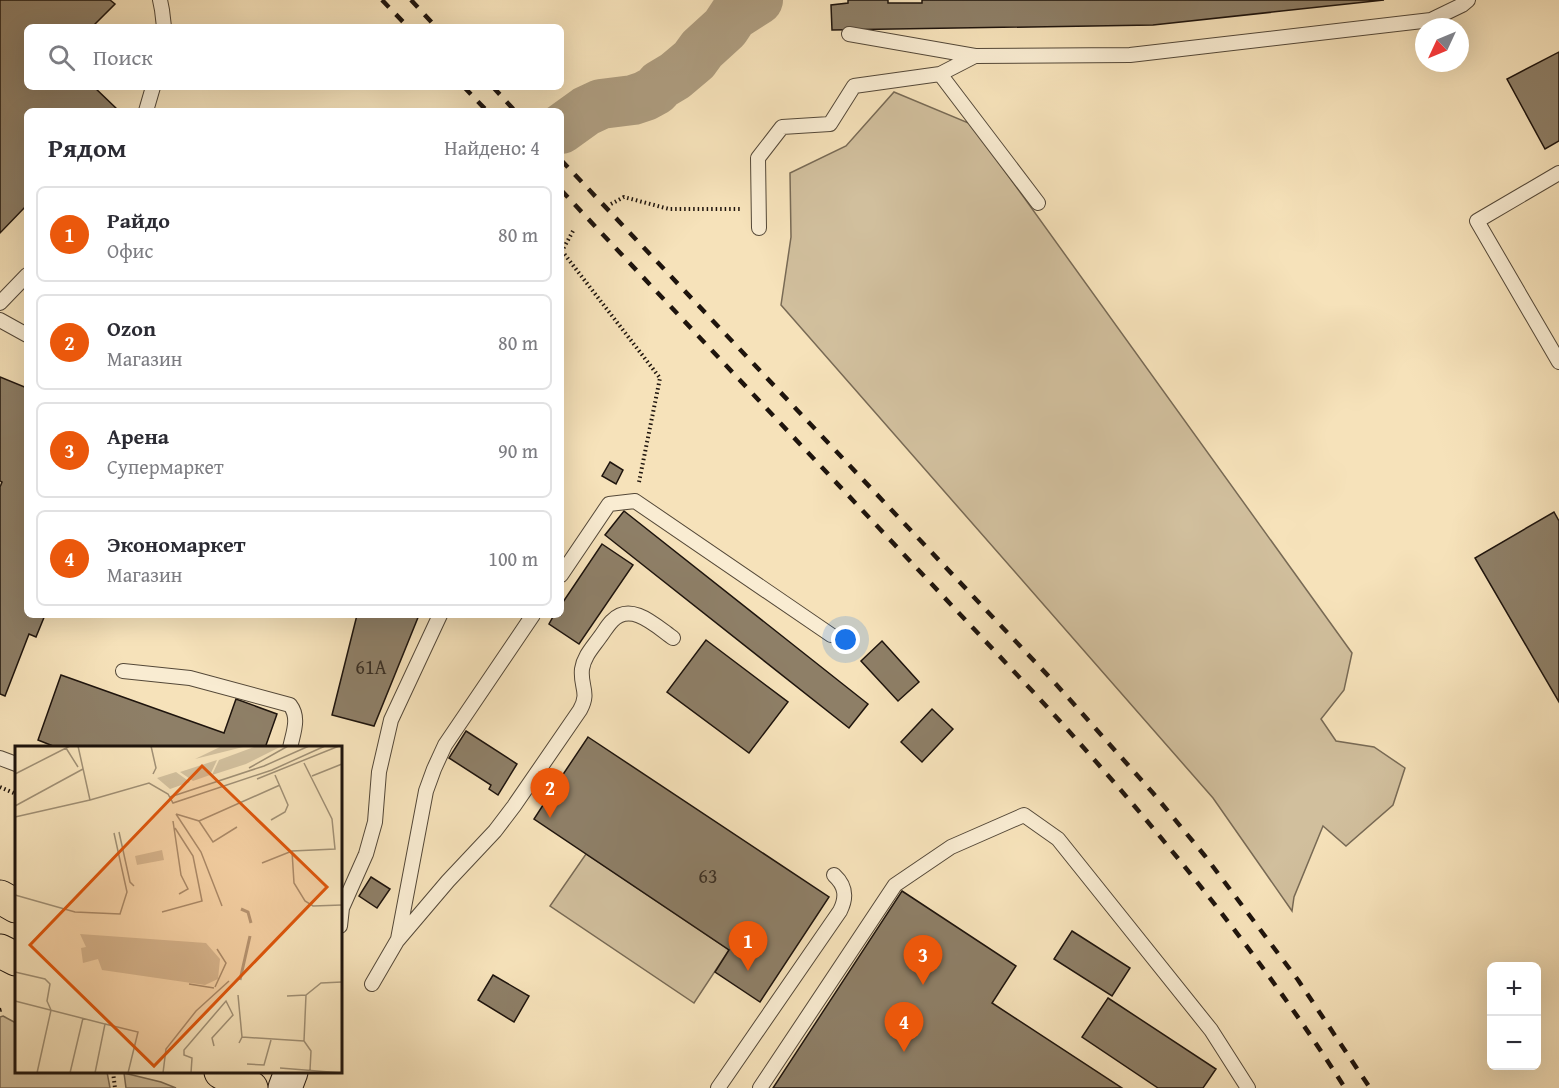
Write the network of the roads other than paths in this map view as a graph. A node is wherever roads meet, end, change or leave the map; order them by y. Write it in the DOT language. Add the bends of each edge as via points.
graph roads {
  1 [pos="160,0"];
  2 [pos="1468,0"];
  3 [pos="164,24"];
  4 [pos="849,34"];
  5 [pos="975,56"];
  6 [pos="940,74"];
  7 [pos="152,90"];
  8 [pos="148,108"];
  9 [pos="1559,173"];
  10 [pos="1038,203"];
  11 [pos="759,228"];
  12 [pos="24,277"];
  13 [pos="0,303"];
  14 [pos="0,320"];
  15 [pos="24,333"];
  16 [pos="1559,362"];
  17 [pos="564,571"];
  18 [pos="439,618"];
  19 [pos="532,618"];
  20 [pos="831,635"];
  21 [pos="673,638"];
  22 [pos="123,670"];
  23 [pos="290,746"];
  24 [pos="0,758"];
  25 [pos="15,764"];
  26 [pos="834,875"];
  27 [pos="0,897"];
  28 [pos="15,905"];
  29 [pos="342,908"];
  30 [pos="397,941"];
  31 [pos="0,951"];
  32 [pos="15,958"];
  33 [pos="372,984"];
  34 [pos="225,1073"];
  35 [pos="290,1073"];
  36 [pos="251,1088"];
  37 [pos="285,1088"];
  38 [pos="718,1088"];
  39 [pos="760,1088"];
  40 [pos="1248,1088"];
  1 -- 3 [label="lane"];
  2 -- 5 [label="lane" via="1431,20 1130,56"];
  4 -- 5 [label="lane"];
  5 -- 6 [label="lane"];
  6 -- 10 [label="lane"];
  6 -- 11 [label="lane" via="854,86 830,124 782,127 758,158"];
  7 -- 8 [label="lane"];
  9 -- 16 [label="lane" via="1477,221"];
  12 -- 13 [label="lane"];
  14 -- 15 [label="lane"];
  17 -- 20 [label="lane" via="609,504 635,501"];
  18 -- 29 [label="lane" via="391,720 379,772 373,830"];
  19 -- 30 [label="lane" via="445,745 434,769 426,791"];
  21 -- 30 [label="lane" via="636,614 612,620 584,659 585,696 580,710 495,831"];
  22 -- 23 [label="lane" via="190,678 290,705 295,717"];
  24 -- 25 [label="lane"];
  26 -- 38 [label="lane" via="845,896 840,911"];
  27 -- 28 [label="main road"];
  30 -- 33 [label="lane"];
  31 -- 32 [label="main road"];
  34 -- 36 [label="main road"];
  35 -- 37 [label="main road"];
  39 -- 40 [label="lane" via="895,885 951,847 1024,815 1058,839 1211,1030"];
}
